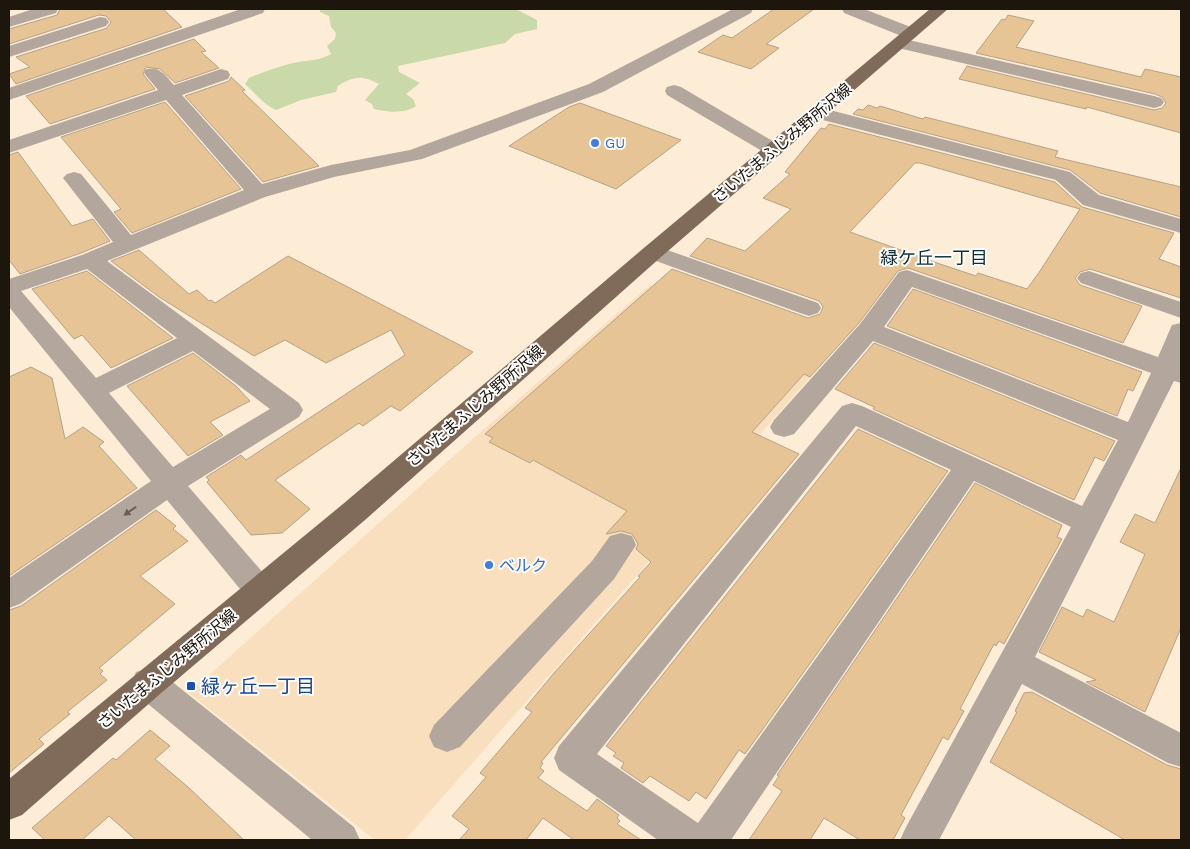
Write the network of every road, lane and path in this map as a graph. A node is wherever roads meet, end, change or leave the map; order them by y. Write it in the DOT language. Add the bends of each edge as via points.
graph roads {
  1 [pos="50,9"];
  2 [pos="257,9"];
  3 [pos="745,9"];
  4 [pos="850,9"];
  5 [pos="940,9"];
  6 [pos="9,22"];
  7 [pos="100,22"];
  8 [pos="905,38"];
  9 [pos="9,52"];
  10 [pos="153,73"];
  11 [pos="221,75"];
  12 [pos="674,91"];
  13 [pos="170,92"];
  14 [pos="9,94"];
  15 [pos="1154,102"];
  16 [pos="818,113"];
  17 [pos="9,147"];
  18 [pos="774,150"];
  19 [pos="74,178"];
  20 [pos="257,192"];
  21 [pos="1181,226"];
  22 [pos="127,245"];
  23 [pos="653,252"];
  24 [pos="90,260"];
  25 [pos="1089,278"];
  26 [pos="9,287"];
  27 [pos="9,292"];
  28 [pos="809,308"];
  29 [pos="1181,310"];
  30 [pos="869,330"];
  31 [pos="1181,331"];
  32 [pos="196,339"];
  33 [pos="1174,372"];
  34 [pos="91,391"];
  35 [pos="813,394"];
  36 [pos="852,413"];
  37 [pos="784,427"];
  38 [pos="1134,435"];
  39 [pos="968,468"];
  40 [pos="170,483"];
  41 [pos="1089,522"];
  42 [pos="621,545"];
  43 [pos="260,592"];
  44 [pos="9,595"];
  45 [pos="1016,664"];
  46 [pos="148,683"];
  47 [pos="447,736"];
  48 [pos="1181,751"];
  49 [pos="9,802"];
  50 [pos="341,840"];
  51 [pos="690,840"];
  52 [pos="709,840"];
  53 [pos="919,840"];
  1 -- 6 [label="street"];
  2 -- 14 [label="street"];
  3 -- 20 [label="street" via="596,88 415,155 331,170"];
  4 -- 8 [label="street"];
  5 -- 8 [label="main road, さいたまふじみ野所沢線"];
  7 -- 9 [label="street"];
  8 -- 15 [label="street"];
  8 -- 16 [label="main road, さいたまふじみ野所沢線"];
  10 -- 13 [label="street"];
  11 -- 13 [label="street"];
  12 -- 18 [label="street"];
  13 -- 17 [label="street"];
  13 -- 20 [label="street"];
  16 -- 18 [label="main road, さいたまふじみ野所沢線"];
  16 -- 21 [label="street" via="1063,176 1091,200"];
  18 -- 23 [label="main road, さいたまふじみ野所沢線"];
  19 -- 22 [label="street"];
  20 -- 22 [label="street"];
  22 -- 24 [label="street"];
  23 -- 28 [label="street"];
  23 -- 43 [label="main road, さいたまふじみ野所沢線"];
  24 -- 26 [label="street"];
  24 -- 32 [label="street"];
  25 -- 29 [label="street"];
  27 -- 34 [label="street"];
  30 -- 33 [label="street" via="906,277"];
  30 -- 35 [label="street"];
  30 -- 38 [label="street"];
  31 -- 33 [label="street"];
  32 -- 34 [label="street"];
  32 -- 40 [label="street" via="289,410"];
  33 -- 38 [label="street"];
  34 -- 40 [label="street"];
  35 -- 36 [label="street"];
  35 -- 37 [label="street"];
  36 -- 39 [label="street"];
  36 -- 51 [label="street" via="572,758"];
  38 -- 41 [label="street"];
  39 -- 41 [label="street"];
  39 -- 52 [label="street"];
  40 -- 43 [label="street"];
  40 -- 44 [label="street, one-way"];
  41 -- 45 [label="street"];
  42 -- 47 [label="street" via="603,570"];
  43 -- 46 [label="main road, さいたまふじみ野所沢線"];
  45 -- 48 [label="street"];
  45 -- 53 [label="street"];
  46 -- 49 [label="main road, さいたまふじみ野所沢線"];
  46 -- 50 [label="street"];
}
